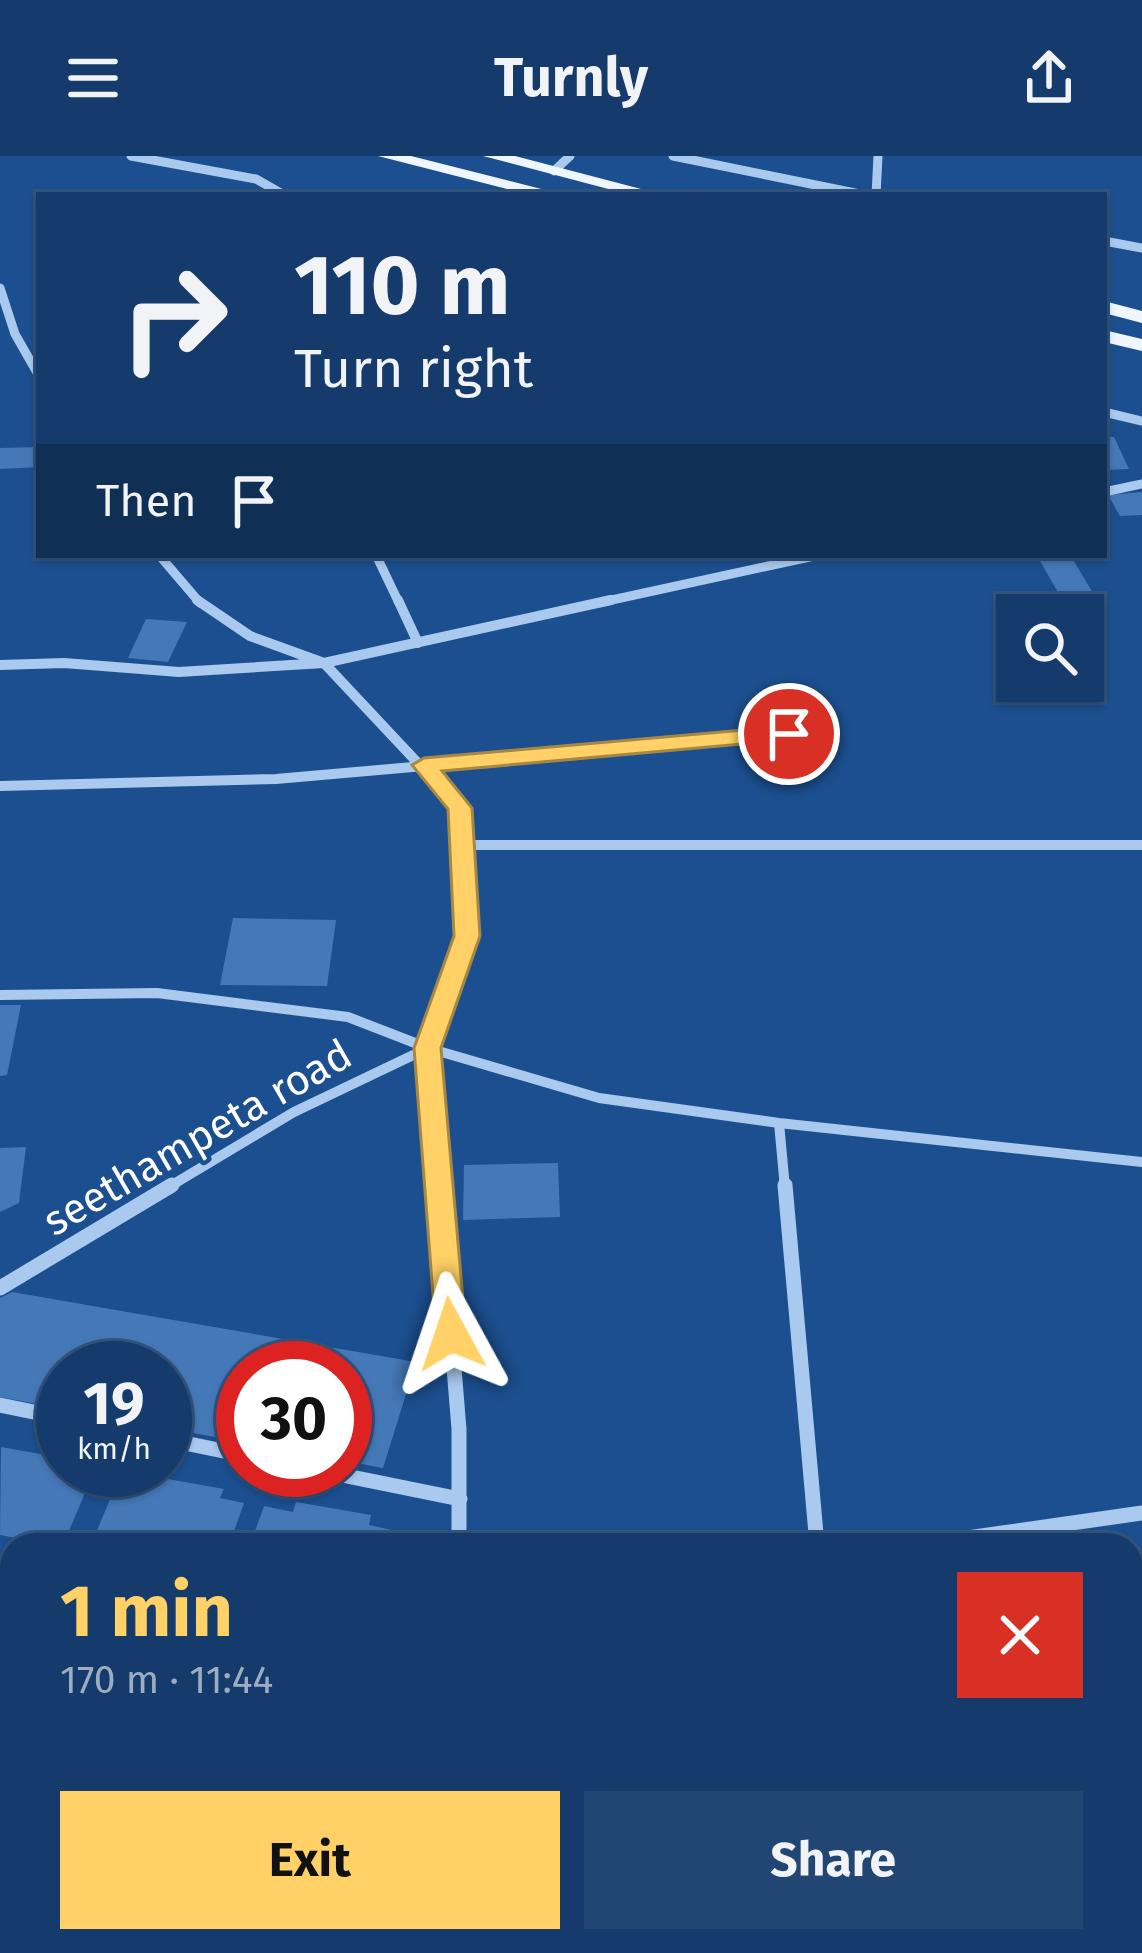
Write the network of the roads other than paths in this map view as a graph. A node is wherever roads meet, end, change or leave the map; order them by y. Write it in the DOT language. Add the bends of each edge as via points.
graph roads {
  1 [pos="131,156"];
  2 [pos="387,156"];
  3 [pos="492,156"];
  4 [pos="570,156"];
  5 [pos="673,156"];
  6 [pos="878,156"];
  7 [pos="554,171"];
  8 [pos="256,179"];
  9 [pos="257,192"];
  10 [pos="279,192"];
  11 [pos="543,192"];
  12 [pos="642,192"];
  13 [pos="850,192"];
  14 [pos="876,192"];
  15 [pos="1107,242"];
  16 [pos="1142,248"];
  17 [pos="0,288"];
  18 [pos="1107,308"];
  19 [pos="1142,317"];
  20 [pos="15,334"];
  21 [pos="0,335"];
  22 [pos="1107,336"];
  23 [pos="1142,346"];
  24 [pos="36,371"];
  25 [pos="1107,413"];
  26 [pos="1142,422"];
  27 [pos="1142,484"];
  28 [pos="1107,491"];
  29 [pos="161,558"];
  30 [pos="377,558"];
  31 [pos="805,558"];
  32 [pos="418,643"];
  33 [pos="324,663"];
  34 [pos="0,665"];
  35 [pos="789,734"];
  36 [pos="424,765"];
  37 [pos="0,786"];
  38 [pos="1142,844"];
  39 [pos="462,845"];
  40 [pos="0,995"];
  41 [pos="428,1048"];
  42 [pos="779,1123"];
  43 [pos="1142,1162"];
  44 [pos="0,1288"];
  45 [pos="0,1405"];
  46 [pos="36,1412"];
  47 [pos="372,1481"];
  48 [pos="460,1499"];
  49 [pos="1142,1513"];
  50 [pos="459,1533"];
  51 [pos="816,1533"];
  52 [pos="1002,1533"];
  1 -- 8 [label="street"];
  2 -- 11 [label="main road"];
  3 -- 7 [label="main road"];
  4 -- 7 [label="street"];
  5 -- 13 [label="street"];
  6 -- 14 [label="street"];
  7 -- 12 [label="main road"];
  8 -- 9 [label="street"];
  8 -- 10 [label="street"];
  15 -- 16 [label="street"];
  17 -- 20 [label="street"];
  18 -- 19 [label="main road"];
  20 -- 21 [label="street"];
  20 -- 24 [label="street"];
  22 -- 23 [label="main road"];
  25 -- 26 [label="street"];
  27 -- 28 [label="street"];
  29 -- 33 [label="street" via="200,608 245,635"];
  30 -- 32 [label="street"];
  31 -- 32 [label="street"];
  32 -- 33 [label="street"];
  33 -- 34 [label="street" via="178,672"];
  33 -- 36 [label="street"];
  35 -- 36 [label="street"];
  36 -- 37 [label="street" via="276,779"];
  36 -- 39 [label="street" via="460,808"];
  38 -- 39 [label="street"];
  39 -- 41 [label="street" via="467,936"];
  40 -- 41 [label="street" via="158,993 349,1017"];
  41 -- 42 [label="street" via="599,1098"];
  41 -- 44 [label="street, seethampeta road" via="294,1112"];
  41 -- 48 [label="street"];
  42 -- 43 [label="street"];
  42 -- 51 [label="street"];
  45 -- 46 [label="street"];
  47 -- 48 [label="street"];
  48 -- 50 [label="street"];
  49 -- 52 [label="street"];
}
